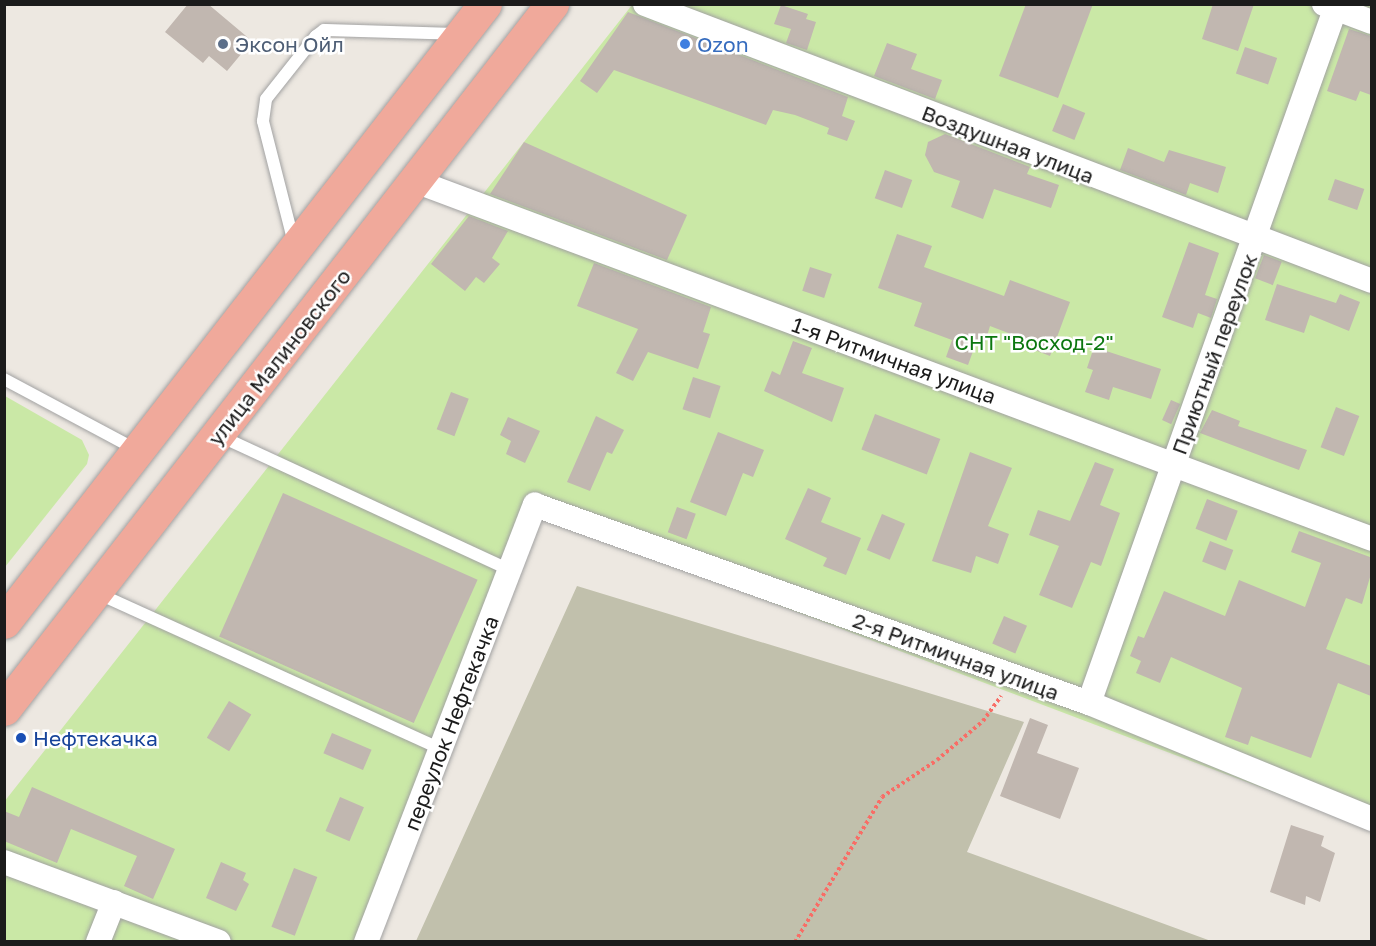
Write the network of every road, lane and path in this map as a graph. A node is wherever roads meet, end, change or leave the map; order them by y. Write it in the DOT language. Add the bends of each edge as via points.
graph roads {
  1 [pos="485,4"];
  2 [pos="552,4"];
  3 [pos="645,4"];
  4 [pos="1332,6"];
  5 [pos="1371,22"];
  6 [pos="462,34"];
  7 [pos="416,181"];
  8 [pos="1256,238"];
  9 [pos="295,248"];
  10 [pos="1371,281"];
  11 [pos="4,379"];
  12 [pos="219,435"];
  13 [pos="138,451"];
  14 [pos="1174,464"];
  15 [pos="535,505"];
  16 [pos="1371,539"];
  17 [pos="510,570"];
  18 [pos="95,593"];
  19 [pos="4,622"];
  20 [pos="1016,678"];
  21 [pos="1089,704"];
  22 [pos="4,709"];
  23 [pos="441,749"];
  24 [pos="1371,819"];
  25 [pos="4,862"];
  26 [pos="114,902"];
  27 [pos="98,942"];
  28 [pos="219,942"];
  29 [pos="366,942"];
  30 [pos="795,942"];
  1 -- 6 [label="highway"];
  2 -- 7 [label="highway, улица Малиновского"];
  3 -- 8 [label="street, Воздушная улица"];
  4 -- 5 [label="street"];
  4 -- 8 [label="street, Приютный переулок"];
  6 -- 9 [label="highway"];
  6 -- 9 [label="lane" via="324,30 266,99 263,121"];
  7 -- 12 [label="highway, улица Малиновского"];
  7 -- 14 [label="street, 1-я Ритмичная улица"];
  8 -- 10 [label="street, Воздушная улица"];
  8 -- 14 [label="street, Приютный переулок"];
  9 -- 13 [label="highway"];
  11 -- 13 [label="lane"];
  12 -- 17 [label="lane"];
  12 -- 18 [label="highway, улица Малиновского"];
  13 -- 19 [label="highway"];
  14 -- 16 [label="street, 1-я Ритмичная улица"];
  14 -- 21 [label="street, Приютный переулок"];
  15 -- 17 [label="street, переулок Нефтекачка"];
  15 -- 20 [label="street, 2-я Ритмичная улица"];
  17 -- 23 [label="street, переулок Нефтекачка"];
  18 -- 22 [label="highway, улица Малиновского"];
  18 -- 23 [label="lane"];
  20 -- 21 [label="street, 2-я Ритмичная улица"];
  20 -- 30 [label="path" via="983,721 937,760 882,797"];
  21 -- 24 [label="street, 2-я Ритмичная улица"];
  23 -- 29 [label="street, переулок Нефтекачка"];
  25 -- 26 [label="street"];
  26 -- 27 [label="street"];
  26 -- 28 [label="street"];
}
